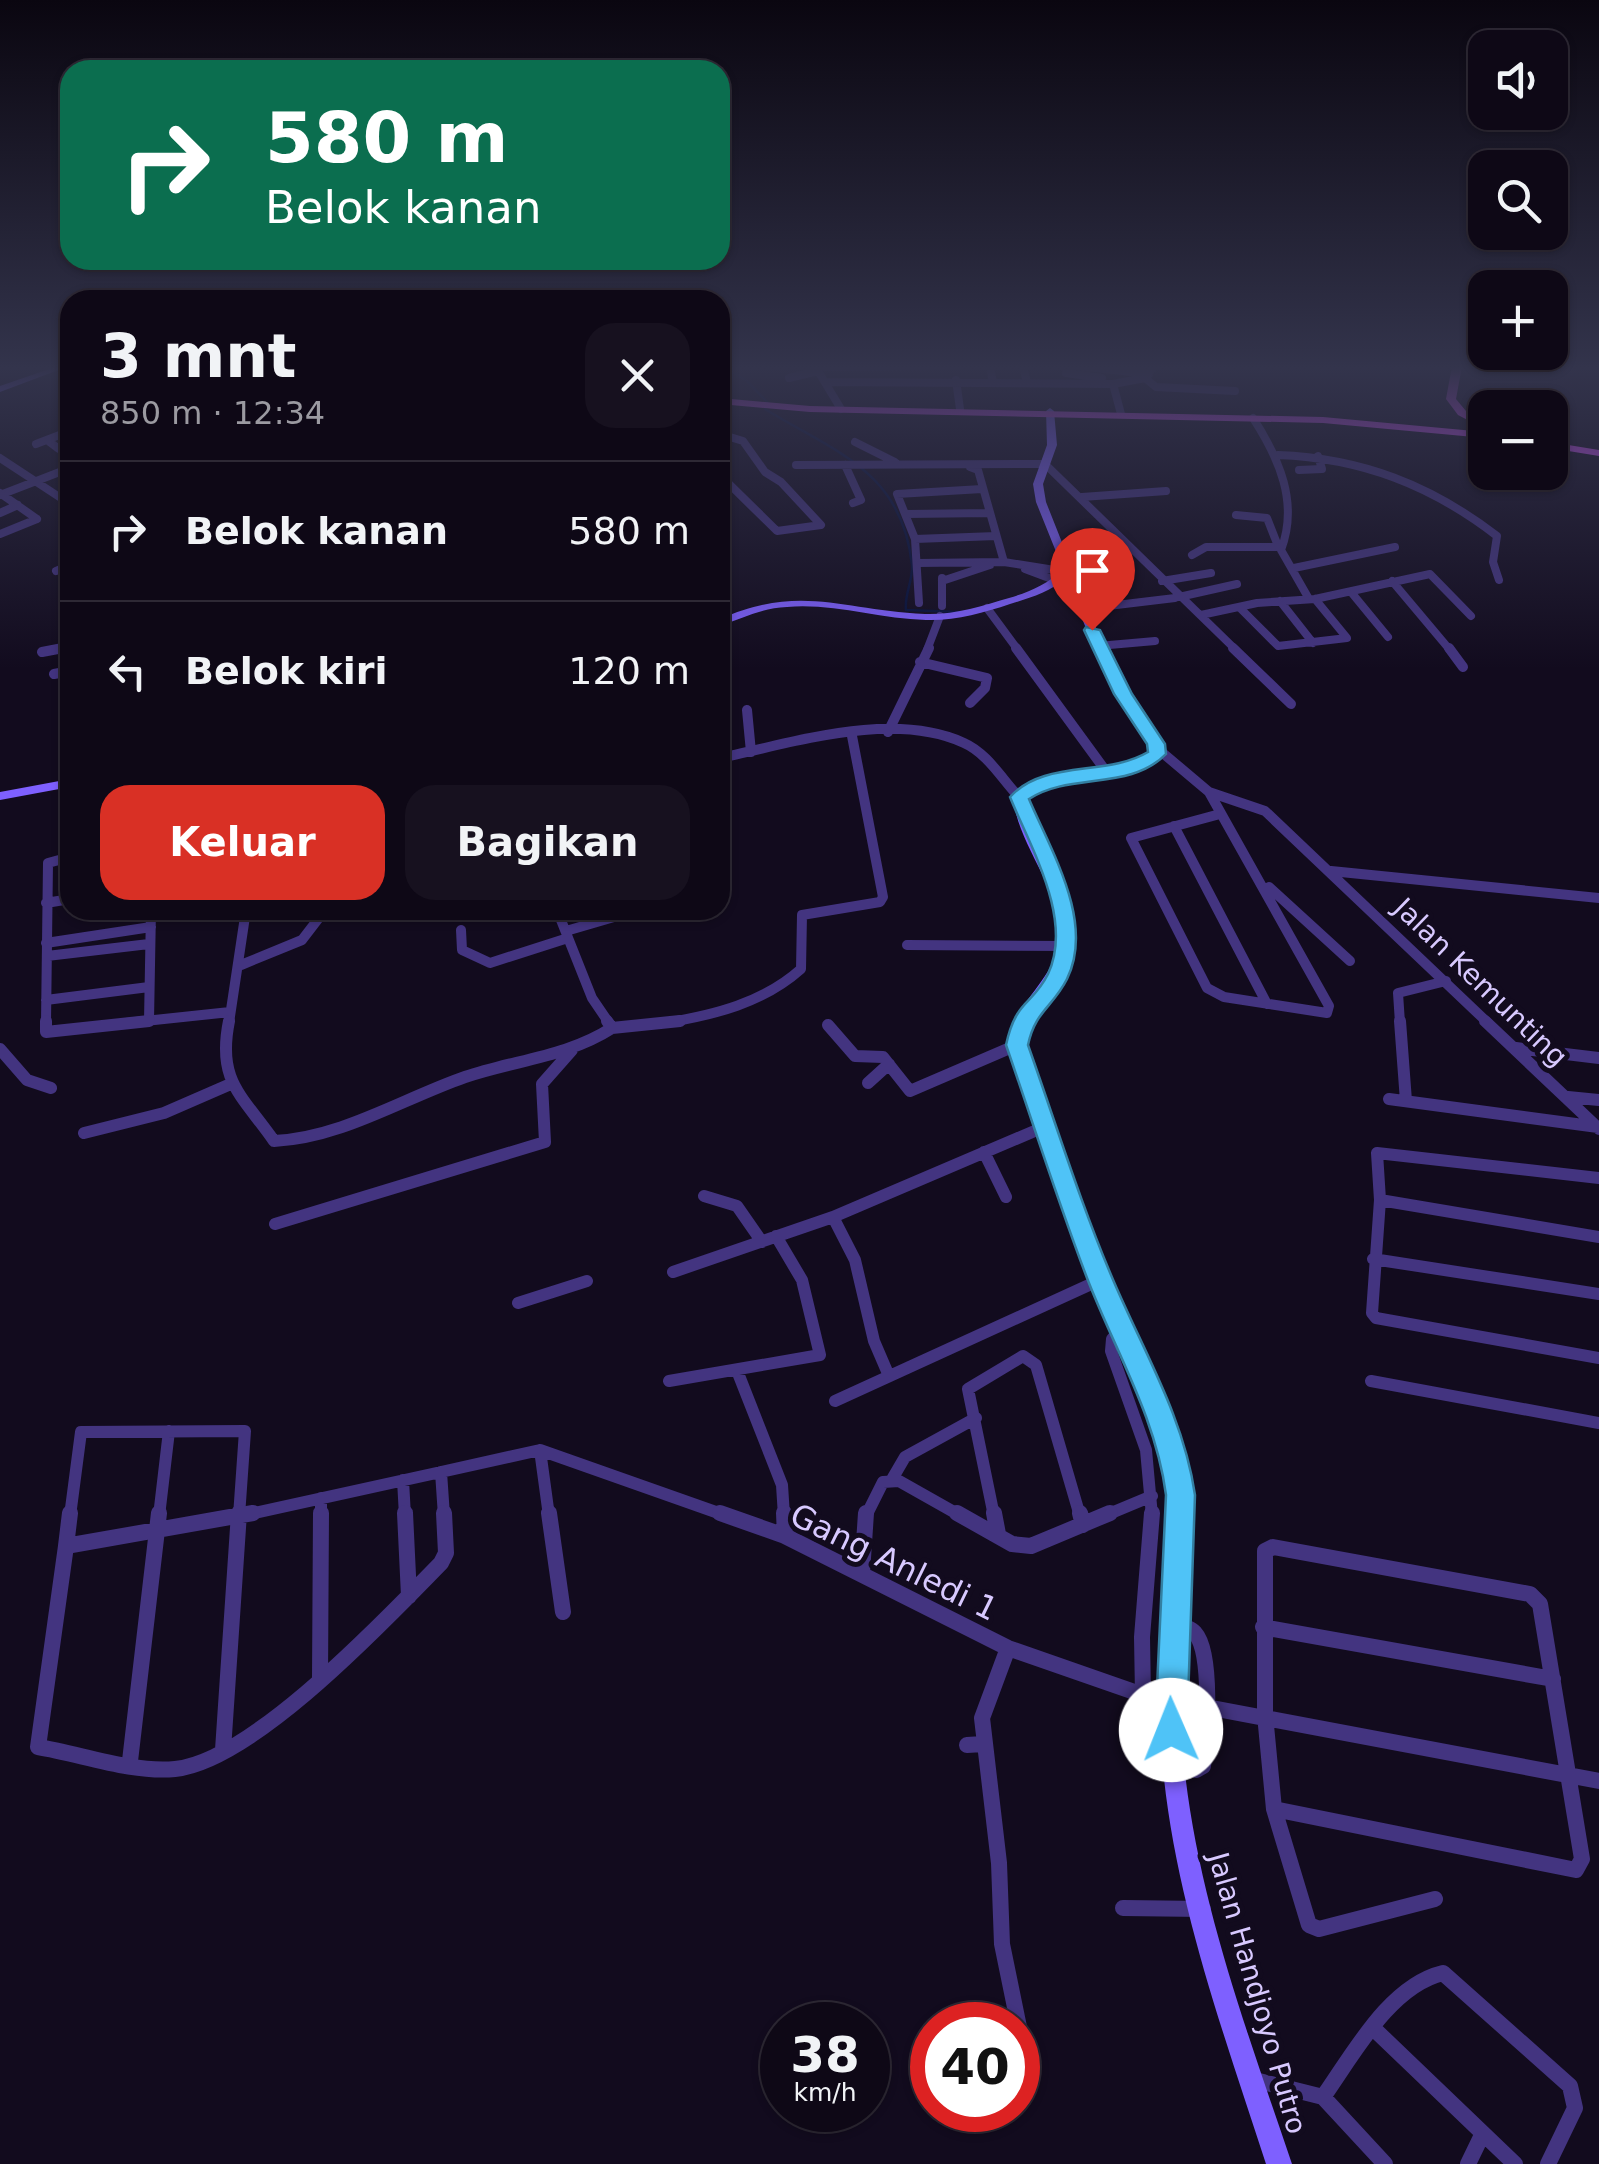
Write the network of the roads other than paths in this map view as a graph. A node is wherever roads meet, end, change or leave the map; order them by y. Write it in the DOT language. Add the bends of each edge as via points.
graph roads {
  1 [pos="13,467"];
  2 [pos="762,467"];
  3 [pos="845,467"];
  4 [pos="1044,467"];
  5 [pos="1048,467"];
  6 [pos="1280,467"];
  7 [pos="1321,467"];
  8 [pos="1360,467"];
  9 [pos="1299,470"];
  10 [pos="60,472"];
  11 [pos="910,472"];
  12 [pos="34,482"];
  13 [pos="730,485"];
  14 [pos="982,489"];
  15 [pos="1166,492"];
  16 [pos="1,494"];
  17 [pos="1082,497"];
  18 [pos="60,498"];
  19 [pos="854,503"];
  20 [pos="18,506"];
  21 [pos="0,513"];
  22 [pos="989,513"];
  23 [pos="906,514"];
  24 [pos="1236,515"];
  25 [pos="0,534"];
  26 [pos="996,536"];
  27 [pos="915,539"];
  28 [pos="1280,547"];
  29 [pos="1395,547"];
  30 [pos="1192,555"];
  31 [pos="918,563"];
  32 [pos="1004,563"];
  33 [pos="941,564"];
  34 [pos="1294,568"];
  35 [pos="60,570"];
  36 [pos="56,572"];
  37 [pos="1211,573"];
  38 [pos="1064,574"];
  39 [pos="1499,580"];
  40 [pos="942,581"];
  41 [pos="1162,581"];
  42 [pos="1392,582"];
  43 [pos="1237,584"];
  44 [pos="1351,592"];
  45 [pos="1177,598"];
  46 [pos="1312,599"];
  47 [pos="1280,601"];
  48 [pos="918,603"];
  49 [pos="1239,607"];
  50 [pos="987,608"];
  51 [pos="1083,609"];
  52 [pos="941,611"];
  53 [pos="1201,615"];
  54 [pos="1472,616"];
  55 [pos="730,619"];
  56 [pos="1388,637"];
  57 [pos="1155,641"];
  58 [pos="1314,644"];
  59 [pos="1098,646"];
  60 [pos="60,648"];
  61 [pos="42,652"];
  62 [pos="920,662"];
  63 [pos="1463,668"];
  64 [pos="60,673"];
  65 [pos="54,674"];
  66 [pos="970,704"];
  67 [pos="1291,704"];
  68 [pos="748,710"];
  69 [pos="888,732"];
  70 [pos="852,736"];
  71 [pos="1158,749"];
  72 [pos="752,752"];
  73 [pos="730,756"];
  74 [pos="1108,774"];
  75 [pos="60,785"];
  76 [pos="1209,792"];
  77 [pos="0,796"];
  78 [pos="1019,797"];
  79 [pos="1220,814"];
  80 [pos="1174,826"];
  81 [pos="60,859"];
  82 [pos="1332,871"];
  83 [pos="1262,880"];
  84 [pos="1599,898"];
  85 [pos="60,901"];
  86 [pos="46,904"];
  87 [pos="151,920"];
  88 [pos="245,920"];
  89 [pos="321,920"];
  90 [pos="561,920"];
  91 [pos="610,920"];
  92 [pos="151,927"];
  93 [pos="461,930"];
  94 [pos="567,935"];
  95 [pos="46,943"];
  96 [pos="149,944"];
  97 [pos="907,945"];
  98 [pos="1065,946"];
  99 [pos="46,956"];
  100 [pos="1350,961"];
  101 [pos="241,965"];
  102 [pos="1446,981"];
  103 [pos="149,987"];
  104 [pos="46,1000"];
  105 [pos="1267,1004"];
  106 [pos="230,1012"];
  107 [pos="150,1020"];
  108 [pos="828,1025"];
  109 [pos="612,1028"];
  110 [pos="1017,1045"];
  111 [pos="576,1047"];
  112 [pos="1516,1048"];
  113 [pos="0,1050"];
  114 [pos="1599,1058"];
  115 [pos="889,1064"];
  116 [pos="233,1083"];
  117 [pos="868,1083"];
  118 [pos="51,1088"];
  119 [pos="1568,1096"];
  120 [pos="1389,1099"];
  121 [pos="1599,1100"];
  122 [pos="1406,1101"];
  123 [pos="1044,1127"];
  124 [pos="1599,1128"];
  125 [pos="84,1133"];
  126 [pos="984,1152"];
  127 [pos="1599,1178"];
  128 [pos="704,1196"];
  129 [pos="1006,1197"];
  130 [pos="1380,1200"];
  131 [pos="833,1217"];
  132 [pos="275,1224"];
  133 [pos="1599,1237"];
  134 [pos="769,1239"];
  135 [pos="1373,1258"];
  136 [pos="672,1272"];
  137 [pos="1100,1280"];
  138 [pos="587,1281"];
  139 [pos="1599,1294"];
  140 [pos="518,1303"];
  141 [pos="1123,1327"];
  142 [pos="1599,1358"];
  143 [pos="738,1373"];
  144 [pos="889,1376"];
  145 [pos="1372,1380"];
  146 [pos="669,1381"];
  147 [pos="836,1401"];
  148 [pos="976,1418"];
  149 [pos="1599,1423"];
  150 [pos="170,1431"];
  151 [pos="540,1450"];
  152 [pos="441,1472"];
  153 [pos="404,1480"];
  154 [pos="891,1480"];
  155 [pos="1152,1496"];
  156 [pos="320,1498"];
  157 [pos="240,1515"];
  158 [pos="1083,1525"];
  159 [pos="154,1534"];
  160 [pos="998,1534"];
  161 [pos="786,1536"];
  162 [pos="66,1546"];
  163 [pos="862,1573"];
  164 [pos="409,1596"];
  165 [pos="562,1612"];
  166 [pos="1173,1624"];
  167 [pos="1264,1627"];
  168 [pos="1008,1648"];
  169 [pos="320,1678"];
  170 [pos="1553,1679"];
  171 [pos="1143,1695"];
  172 [pos="1169,1696"];
  173 [pos="1206,1704"];
  174 [pos="1265,1716"];
  175 [pos="223,1750"];
  176 [pos="130,1762"];
  177 [pos="1173,1763"];
  178 [pos="1568,1774"];
  179 [pos="1599,1780"];
  180 [pos="1274,1809"];
  181 [pos="1435,1899"];
  182 [pos="1123,1908"];
  183 [pos="1202,1909"];
  184 [pos="1014,2002"];
  185 [pos="1373,2028"];
  186 [pos="1251,2079"];
  187 [pos="1323,2097"];
  188 [pos="1482,2136"];
  189 [pos="1278,2164"];
  190 [pos="1385,2164"];
  191 [pos="1468,2164"];
  192 [pos="1515,2164"];
  193 [pos="1548,2164"];
  1 -- 12 [label="street"];
  2 -- 13 [label="street" via="822,526 777,531"];
  3 -- 19 [label="street" via="860,500"];
  4 -- 38 [label="street" via="1041,502"];
  5 -- 17 [label="street"];
  6 -- 28 [label="street" via="1288,517"];
  7 -- 9 [label="street"];
  8 -- 39 [label="street" via="1399,477 1480,523 1500,540 1493,562"];
  10 -- 12 [label="street"];
  11 -- 14 [label="street" via="976,467"];
  12 -- 16 [label="street"];
  12 -- 18 [label="street"];
  14 -- 22 [label="street"];
  14 -- 23 [label="street" via="900,491"];
  15 -- 17 [label="street"];
  16 -- 20 [label="street"];
  17 -- 41 [label="street"];
  20 -- 21 [label="street"];
  20 -- 25 [label="street" via="36,519"];
  22 -- 23 [label="street"];
  22 -- 26 [label="street"];
  23 -- 27 [label="street"];
  24 -- 28 [label="street" via="1267,518"];
  26 -- 27 [label="street"];
  26 -- 32 [label="street"];
  27 -- 31 [label="street"];
  28 -- 30 [label="street" via="1206,547"];
  28 -- 34 [label="street"];
  29 -- 34 [label="street"];
  31 -- 33 [label="street"];
  31 -- 48 [label="street"];
  32 -- 33 [label="street"];
  32 -- 38 [label="street"];
  32 -- 40 [label="street"];
  33 -- 40 [label="street"];
  34 -- 46 [label="street"];
  35 -- 36 [label="street"];
  37 -- 41 [label="street"];
  38 -- 50 [label="street"];
  38 -- 51 [label="street"];
  40 -- 52 [label="street"];
  41 -- 45 [label="street"];
  42 -- 44 [label="street"];
  42 -- 54 [label="street" via="1435,576"];
  42 -- 63 [label="street"];
  43 -- 45 [label="street"];
  44 -- 46 [label="street"];
  44 -- 56 [label="street"];
  45 -- 51 [label="street"];
  45 -- 53 [label="street"];
  46 -- 47 [label="street"];
  46 -- 58 [label="street" via="1348,637"];
  47 -- 49 [label="street"];
  47 -- 58 [label="street"];
  49 -- 53 [label="street"];
  49 -- 58 [label="street" via="1274,644"];
  50 -- 52 [label="street"];
  50 -- 74 [label="street"];
  51 -- 59 [label="street"];
  52 -- 55 [label="street" via="794,604"];
  52 -- 62 [label="street"];
  53 -- 67 [label="street"];
  57 -- 59 [label="street"];
  59 -- 71 [label="street"];
  60 -- 61 [label="street"];
  62 -- 66 [label="street" via="988,678"];
  62 -- 69 [label="street" via="904,682"];
  64 -- 65 [label="street"];
  68 -- 72 [label="street"];
  69 -- 70 [label="street"];
  69 -- 78 [label="street" via="933,734 968,745"];
  70 -- 72 [label="street"];
  70 -- 109 [label="street" via="883,897 802,915 798,973 755,1001"];
  71 -- 74 [label="street" via="1149,763"];
  71 -- 76 [label="street"];
  72 -- 73 [label="street"];
  74 -- 78 [label="street" via="1043,782"];
  75 -- 77 [label="street"];
  76 -- 79 [label="street"];
  76 -- 82 [label="street, Jalan Kemunting" via="1264,811"];
  78 -- 98 [label="street" via="1061,901"];
  79 -- 80 [label="street"];
  79 -- 83 [label="street"];
  80 -- 105 [label="street"];
  80 -- 105 [label="street" via="1131,838 1207,988"];
  81 -- 86 [label="street" via="48,863"];
  82 -- 84 [label="street, Jalan Kemunting"];
  82 -- 102 [label="street, Jalan Kemunting"];
  83 -- 100 [label="street"];
  83 -- 105 [label="street" via="1329,1010"];
  85 -- 86 [label="street"];
  86 -- 95 [label="street"];
  87 -- 92 [label="street"];
  88 -- 101 [label="street"];
  89 -- 101 [label="street" via="304,941"];
  90 -- 94 [label="street"];
  91 -- 94 [label="street"];
  92 -- 95 [label="street"];
  92 -- 96 [label="street"];
  93 -- 94 [label="street" via="462,950 490,963"];
  94 -- 109 [label="street"];
  95 -- 99 [label="street"];
  96 -- 99 [label="street"];
  96 -- 103 [label="street"];
  97 -- 98 [label="street"];
  98 -- 110 [label="street" via="1058,976 1023,1016"];
  99 -- 104 [label="street"];
  101 -- 106 [label="street"];
  102 -- 112 [label="street, Jalan Kemunting"];
  102 -- 122 [label="street" via="1398,992"];
  103 -- 104 [label="street"];
  103 -- 107 [label="street"];
  104 -- 107 [label="street" via="47,1032"];
  106 -- 107 [label="street"];
  106 -- 116 [label="street" via="222,1058"];
  108 -- 115 [label="street" via="855,1056 881,1056"];
  109 -- 111 [label="street"];
  110 -- 115 [label="street" via="912,1090"];
  110 -- 123 [label="street, Jalan Handjoyo Putro"];
  111 -- 116 [label="street" via="448,1082 293,1142 268,1137"];
  111 -- 132 [label="street" via="542,1084 545,1142"];
  112 -- 114 [label="street"];
  112 -- 119 [label="street, Jalan Kemunting"];
  113 -- 118 [label="street" via="27,1080"];
  115 -- 117 [label="street"];
  116 -- 125 [label="street" via="164,1113"];
  119 -- 121 [label="street"];
  119 -- 124 [label="street, Jalan Kemunting"];
  120 -- 122 [label="street"];
  122 -- 124 [label="street"];
  123 -- 126 [label="street"];
  123 -- 137 [label="street, Jalan Handjoyo Putro"];
  126 -- 129 [label="street"];
  126 -- 131 [label="street"];
  127 -- 130 [label="street" via="1379,1153"];
  128 -- 134 [label="street" via="736,1206"];
  130 -- 133 [label="street"];
  130 -- 135 [label="street"];
  131 -- 134 [label="street"];
  131 -- 144 [label="street" via="855,1260"];
  134 -- 136 [label="street"];
  134 -- 143 [label="street" via="802,1280 820,1355"];
  135 -- 139 [label="street"];
  135 -- 142 [label="street" via="1376,1318"];
  137 -- 141 [label="street, Jalan Handjoyo Putro"];
  137 -- 144 [label="street"];
  138 -- 140 [label="street"];
  141 -- 155 [label="street" via="1112,1340 1111,1360 1142,1437"];
  141 -- 166 [label="street, Jalan Handjoyo Putro" via="1177,1469"];
  143 -- 146 [label="street"];
  143 -- 161 [label="street" via="782,1484"];
  144 -- 147 [label="street"];
  145 -- 149 [label="street"];
  148 -- 154 [label="street" via="905,1456"];
  148 -- 158 [label="street" via="968,1389 1030,1357"];
  148 -- 160 [label="street"];
  150 -- 157 [label="street" via="245,1432"];
  150 -- 159 [label="street"];
  150 -- 162 [label="street" via="81,1432"];
  151 -- 152 [label="street"];
  151 -- 161 [label="street, Gang Anledi 1"];
  151 -- 165 [label="street"];
  152 -- 153 [label="street"];
  152 -- 164 [label="street" via="446,1552"];
  153 -- 156 [label="street"];
  153 -- 164 [label="street"];
  154 -- 160 [label="street"];
  154 -- 163 [label="street" via="871,1496"];
  155 -- 158 [label="street"];
  155 -- 171 [label="street" via="1139,1654"];
  156 -- 157 [label="street"];
  156 -- 169 [label="street"];
  157 -- 159 [label="street"];
  157 -- 175 [label="street"];
  158 -- 160 [label="street" via="1031,1546"];
  159 -- 162 [label="street"];
  159 -- 176 [label="street"];
  161 -- 163 [label="street, Gang Anledi 1"];
  162 -- 176 [label="street" via="38,1747"];
  163 -- 168 [label="street, Gang Anledi 1"];
  164 -- 169 [label="street"];
  166 -- 172 [label="street, Jalan Handjoyo Putro"];
  166 -- 173 [label="street" via="1200,1640"];
  167 -- 170 [label="street"];
  167 -- 170 [label="street" via="1262,1558 1273,1547 1530,1594 1540,1604"];
  167 -- 174 [label="street"];
  168 -- 171 [label="street, Gang Anledi 1"];
  168 -- 184 [label="street" via="975,1745 999,1864 1002,1944"];
  169 -- 175 [label="street" via="278,1716"];
  170 -- 178 [label="street"];
  171 -- 172 [label="street, Gang Anledi 1"];
  172 -- 173 [label="street, Gang Anledi 1"];
  172 -- 177 [label="street, Jalan Handjoyo Putro"];
  173 -- 174 [label="street, Gang Anledi 1"];
  173 -- 177 [label="street" via="1203,1766"];
  174 -- 178 [label="street, Gang Anledi 1"];
  174 -- 180 [label="street"];
  175 -- 176 [label="street" via="178,1769"];
  177 -- 183 [label="street, Jalan Handjoyo Putro"];
  178 -- 179 [label="street, Gang Anledi 1"];
  178 -- 180 [label="street" via="1582,1859 1576,1870"];
  180 -- 181 [label="street" via="1309,1925 1319,1930"];
  182 -- 183 [label="street"];
  183 -- 186 [label="street, Jalan Handjoyo Putro"];
  185 -- 187 [label="street"];
  185 -- 188 [label="street"];
  185 -- 193 [label="street" via="1427,1977 1451,1977 1570,2086 1575,2108"];
  186 -- 187 [label="street"];
  186 -- 189 [label="street, Jalan Handjoyo Putro"];
  187 -- 190 [label="street"];
  188 -- 191 [label="street"];
  188 -- 192 [label="street"];
}
